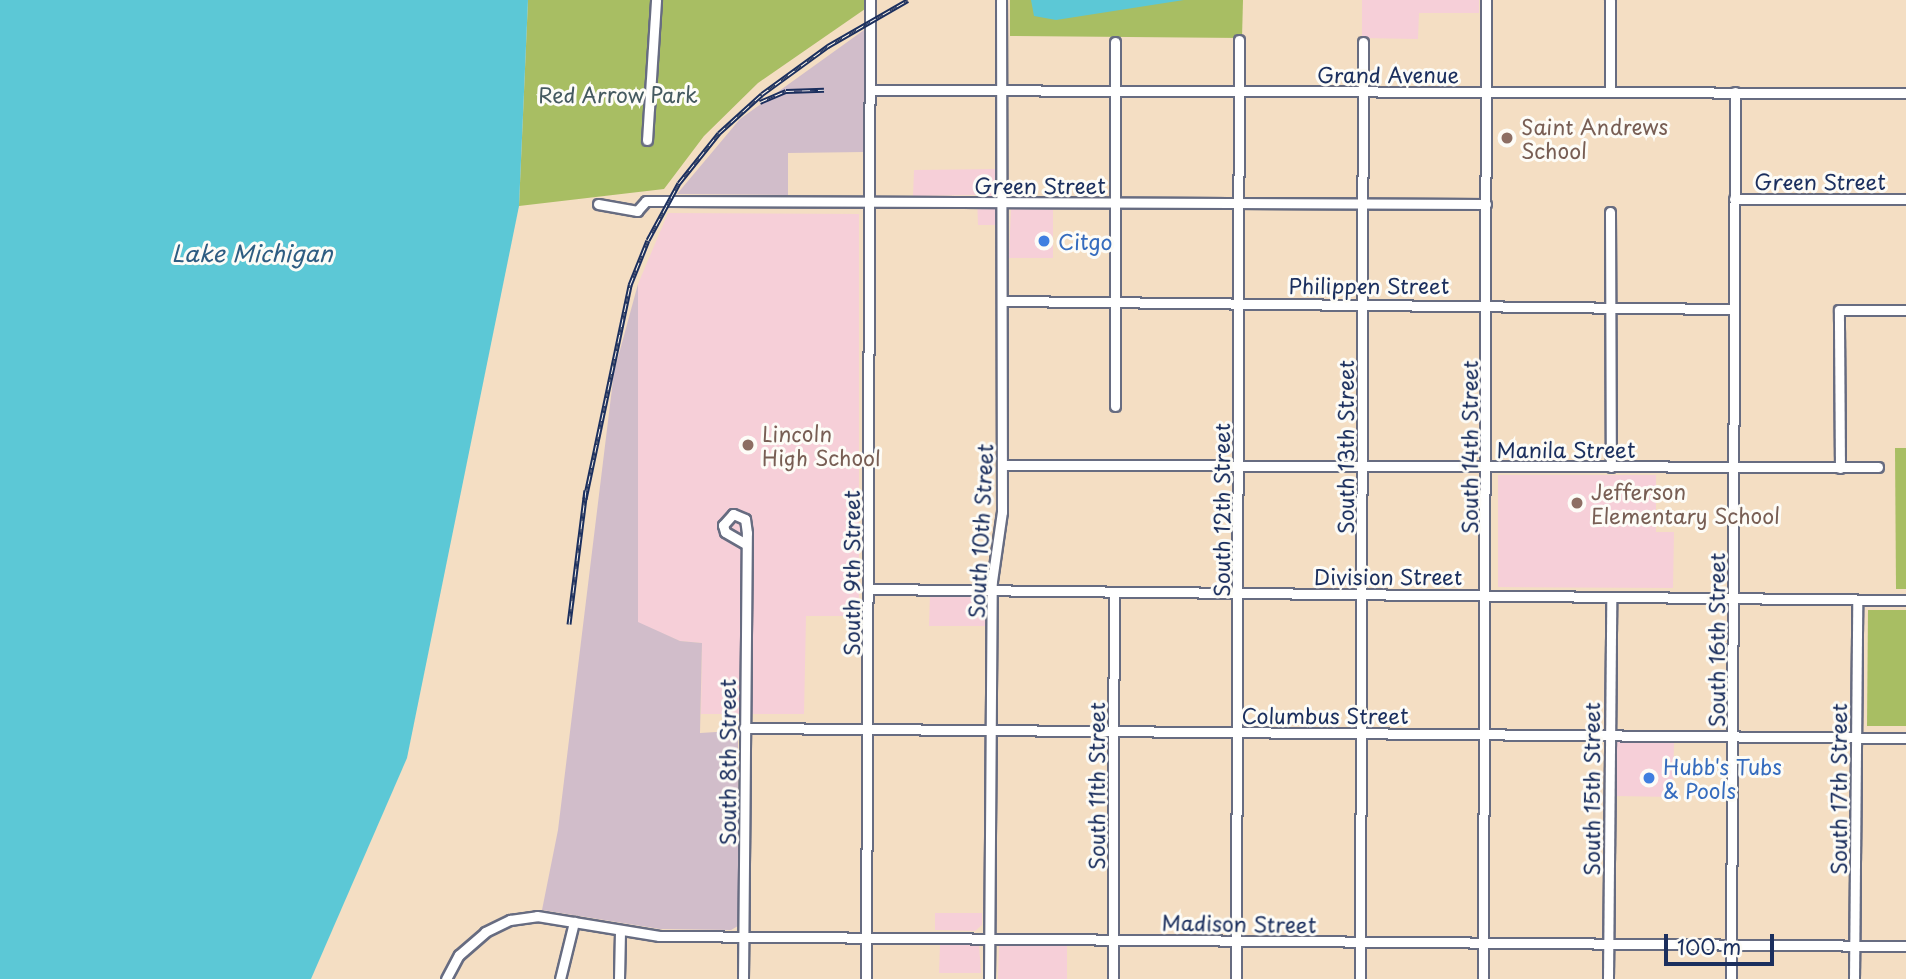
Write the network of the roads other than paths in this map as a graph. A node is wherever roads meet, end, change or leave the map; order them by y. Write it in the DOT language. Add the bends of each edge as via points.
graph roads {
  1 [pos="656,0"];
  2 [pos="870,0"];
  3 [pos="1001,0"];
  4 [pos="1486,0"];
  5 [pos="1610,0"];
  6 [pos="1239,40"];
  7 [pos="1115,42"];
  8 [pos="1363,42"];
  9 [pos="871,90"];
  10 [pos="1002,90"];
  11 [pos="1238,90"];
  12 [pos="1115,91"];
  13 [pos="1610,91"];
  14 [pos="1363,92"];
  15 [pos="1486,92"];
  16 [pos="1735,92"];
  17 [pos="1906,93"];
  18 [pos="647,140"];
  19 [pos="1734,199"];
  20 [pos="1906,199"];
  21 [pos="870,202"];
  22 [pos="1003,202"];
  23 [pos="1114,203"];
  24 [pos="1362,203"];
  25 [pos="598,204"];
  26 [pos="1239,204"];
  27 [pos="1486,204"];
  28 [pos="1610,212"];
  29 [pos="1002,301"];
  30 [pos="1116,301"];
  31 [pos="1238,302"];
  32 [pos="1363,302"];
  33 [pos="1487,305"];
  34 [pos="1610,309"];
  35 [pos="1734,309"];
  36 [pos="1906,310"];
  37 [pos="1115,406"];
  38 [pos="1002,465"];
  39 [pos="1239,466"];
  40 [pos="1363,466"];
  41 [pos="1487,467"];
  42 [pos="1611,467"];
  43 [pos="1734,467"];
  44 [pos="1878,467"];
  45 [pos="1840,468"];
  46 [pos="746,544"];
  47 [pos="869,589"];
  48 [pos="992,591"];
  49 [pos="1114,593"];
  50 [pos="1239,593"];
  51 [pos="1363,593"];
  52 [pos="1487,596"];
  53 [pos="1611,599"];
  54 [pos="1733,600"];
  55 [pos="1857,600"];
  56 [pos="1906,600"];
  57 [pos="744,728"];
  58 [pos="868,729"];
  59 [pos="991,730"];
  60 [pos="1114,730"];
  61 [pos="1238,732"];
  62 [pos="1362,733"];
  63 [pos="1486,734"];
  64 [pos="1609,735"];
  65 [pos="1733,736"];
  66 [pos="1856,737"];
  67 [pos="1906,738"];
  68 [pos="573,922"];
  69 [pos="620,932"];
  70 [pos="743,937"];
  71 [pos="866,937"];
  72 [pos="989,938"];
  73 [pos="1113,939"];
  74 [pos="1236,940"];
  75 [pos="1360,942"];
  76 [pos="1483,942"];
  77 [pos="1608,943"];
  78 [pos="1731,944"];
  79 [pos="1855,945"];
  80 [pos="1906,946"];
  81 [pos="446,979"];
  82 [pos="560,979"];
  83 [pos="619,979"];
  84 [pos="743,979"];
  85 [pos="866,979"];
  86 [pos="989,979"];
  87 [pos="1113,979"];
  88 [pos="1236,979"];
  89 [pos="1360,979"];
  90 [pos="1483,979"];
  91 [pos="1608,979"];
  92 [pos="1731,979"];
  93 [pos="1854,979"];
  1 -- 18 [label="street"];
  2 -- 9 [label="street, South 9th Street"];
  3 -- 10 [label="street, South 10th Street"];
  4 -- 15 [label="street, South 14th Street"];
  5 -- 13 [label="street"];
  6 -- 11 [label="street, South 12th Street"];
  7 -- 12 [label="street"];
  8 -- 14 [label="street, South 13th Street"];
  9 -- 10 [label="street, Grand Avenue"];
  9 -- 21 [label="street, South 9th Street"];
  10 -- 12 [label="street, Grand Avenue"];
  10 -- 22 [label="street, South 10th Street"];
  11 -- 12 [label="street, Grand Avenue"];
  11 -- 14 [label="street, Grand Avenue"];
  11 -- 26 [label="street, South 12th Street"];
  12 -- 23 [label="street"];
  13 -- 15 [label="street, Grand Avenue"];
  13 -- 16 [label="street, Grand Avenue"];
  14 -- 15 [label="street, Grand Avenue"];
  14 -- 24 [label="street, South 13th Street"];
  15 -- 27 [label="street, South 14th Street"];
  16 -- 17 [label="street, Grand Avenue"];
  16 -- 19 [label="street, South 16th Street"];
  19 -- 20 [label="street, Green Street"];
  19 -- 35 [label="street, South 16th Street"];
  21 -- 22 [label="street, Green Street"];
  21 -- 25 [label="street, Green Street" via="646,201 637,211"];
  21 -- 47 [label="street, South 9th Street"];
  22 -- 23 [label="street, Green Street"];
  22 -- 29 [label="street, South 10th Street"];
  23 -- 26 [label="street, Green Street"];
  23 -- 30 [label="street"];
  24 -- 26 [label="street, Green Street"];
  24 -- 27 [label="street, Green Street"];
  24 -- 32 [label="street, South 13th Street"];
  26 -- 31 [label="street, South 12th Street"];
  27 -- 33 [label="street, South 14th Street"];
  28 -- 34 [label="street"];
  29 -- 30 [label="street, Philippen Street"];
  29 -- 38 [label="street, South 10th Street"];
  30 -- 31 [label="street, Philippen Street"];
  30 -- 37 [label="street"];
  31 -- 32 [label="street, Philippen Street"];
  31 -- 39 [label="street, South 12th Street"];
  32 -- 33 [label="street, Philippen Street"];
  32 -- 40 [label="street, South 13th Street"];
  33 -- 34 [label="street, Philippen Street"];
  33 -- 41 [label="street, South 14th Street"];
  34 -- 35 [label="street, Philippen Street"];
  34 -- 42 [label="street"];
  35 -- 43 [label="street, South 16th Street"];
  36 -- 45 [label="street" via="1839,310"];
  38 -- 39 [label="street, Manila Street"];
  38 -- 48 [label="street, South 10th Street" via="1002,512"];
  39 -- 40 [label="street, Manila Street"];
  39 -- 50 [label="street, South 12th Street"];
  40 -- 41 [label="street, Manila Street"];
  40 -- 51 [label="street, South 13th Street"];
  41 -- 42 [label="street, Manila Street"];
  41 -- 52 [label="street, South 14th Street"];
  42 -- 43 [label="street, Manila Street"];
  43 -- 45 [label="street, Manila Street"];
  43 -- 54 [label="street, South 16th Street"];
  44 -- 45 [label="street, Manila Street"];
  46 -- 57 [label="street, South 8th Street"];
  47 -- 48 [label="street, Division Street"];
  47 -- 58 [label="street, South 9th Street"];
  48 -- 49 [label="street, Division Street"];
  48 -- 59 [label="street, South 10th Street"];
  49 -- 50 [label="street, Division Street"];
  49 -- 60 [label="street, South 11th Street"];
  50 -- 51 [label="street, Division Street"];
  50 -- 61 [label="street, South 12th Street"];
  51 -- 52 [label="street, Division Street"];
  51 -- 62 [label="street, South 13th Street"];
  52 -- 53 [label="street, Division Street"];
  52 -- 63 [label="street, South 14th Street"];
  53 -- 54 [label="street, Division Street"];
  53 -- 64 [label="street, South 15th Street"];
  54 -- 55 [label="street, Division Street"];
  54 -- 65 [label="street, South 16th Street"];
  55 -- 56 [label="street, Division Street"];
  55 -- 66 [label="street, South 17th Street"];
  57 -- 58 [label="street, Columbus Street"];
  57 -- 70 [label="street, South 8th Street"];
  58 -- 59 [label="street, Columbus Street"];
  58 -- 71 [label="street, South 9th Street"];
  59 -- 60 [label="street, Columbus Street"];
  59 -- 72 [label="street, South 10th Street"];
  60 -- 61 [label="street, Columbus Street"];
  60 -- 73 [label="street, South 11th Street"];
  61 -- 62 [label="street, Columbus Street"];
  61 -- 74 [label="street, South 12th Street"];
  62 -- 63 [label="street, Columbus Street"];
  62 -- 75 [label="street, South 13th Street"];
  63 -- 64 [label="street, Columbus Street"];
  63 -- 76 [label="street, South 14th Street"];
  64 -- 65 [label="street, Columbus Street"];
  64 -- 77 [label="street, South 15th Street"];
  65 -- 66 [label="street, Columbus Street"];
  65 -- 78 [label="street, South 16th Street"];
  66 -- 67 [label="street, Columbus Street"];
  66 -- 79 [label="street, South 17th Street"];
  68 -- 69 [label="street, Madison Street"];
  68 -- 81 [label="street, Madison Street" via="537,916 497,925 463,951"];
  68 -- 82 [label="street"];
  69 -- 70 [label="street, Madison Street"];
  69 -- 83 [label="street"];
  70 -- 71 [label="street, Madison Street"];
  70 -- 84 [label="street, South 8th Street"];
  71 -- 72 [label="street, Madison Street"];
  71 -- 85 [label="street, South 9th Street"];
  72 -- 73 [label="street, Madison Street"];
  72 -- 86 [label="street, South 10th Street"];
  73 -- 74 [label="street, Madison Street"];
  73 -- 87 [label="street, South 11th Street"];
  74 -- 75 [label="street, Madison Street"];
  74 -- 88 [label="street, South 12th Street"];
  75 -- 76 [label="street, Madison Street"];
  75 -- 89 [label="street, South 13th Street"];
  76 -- 77 [label="street, Madison Street"];
  76 -- 90 [label="street, South 14th Street"];
  77 -- 78 [label="street, Madison Street"];
  77 -- 91 [label="street, South 15th Street"];
  78 -- 79 [label="street, Madison Street"];
  78 -- 92 [label="street, South 16th Street"];
  79 -- 80 [label="street, Madison Street"];
  79 -- 93 [label="street, South 17th Street"];
}
